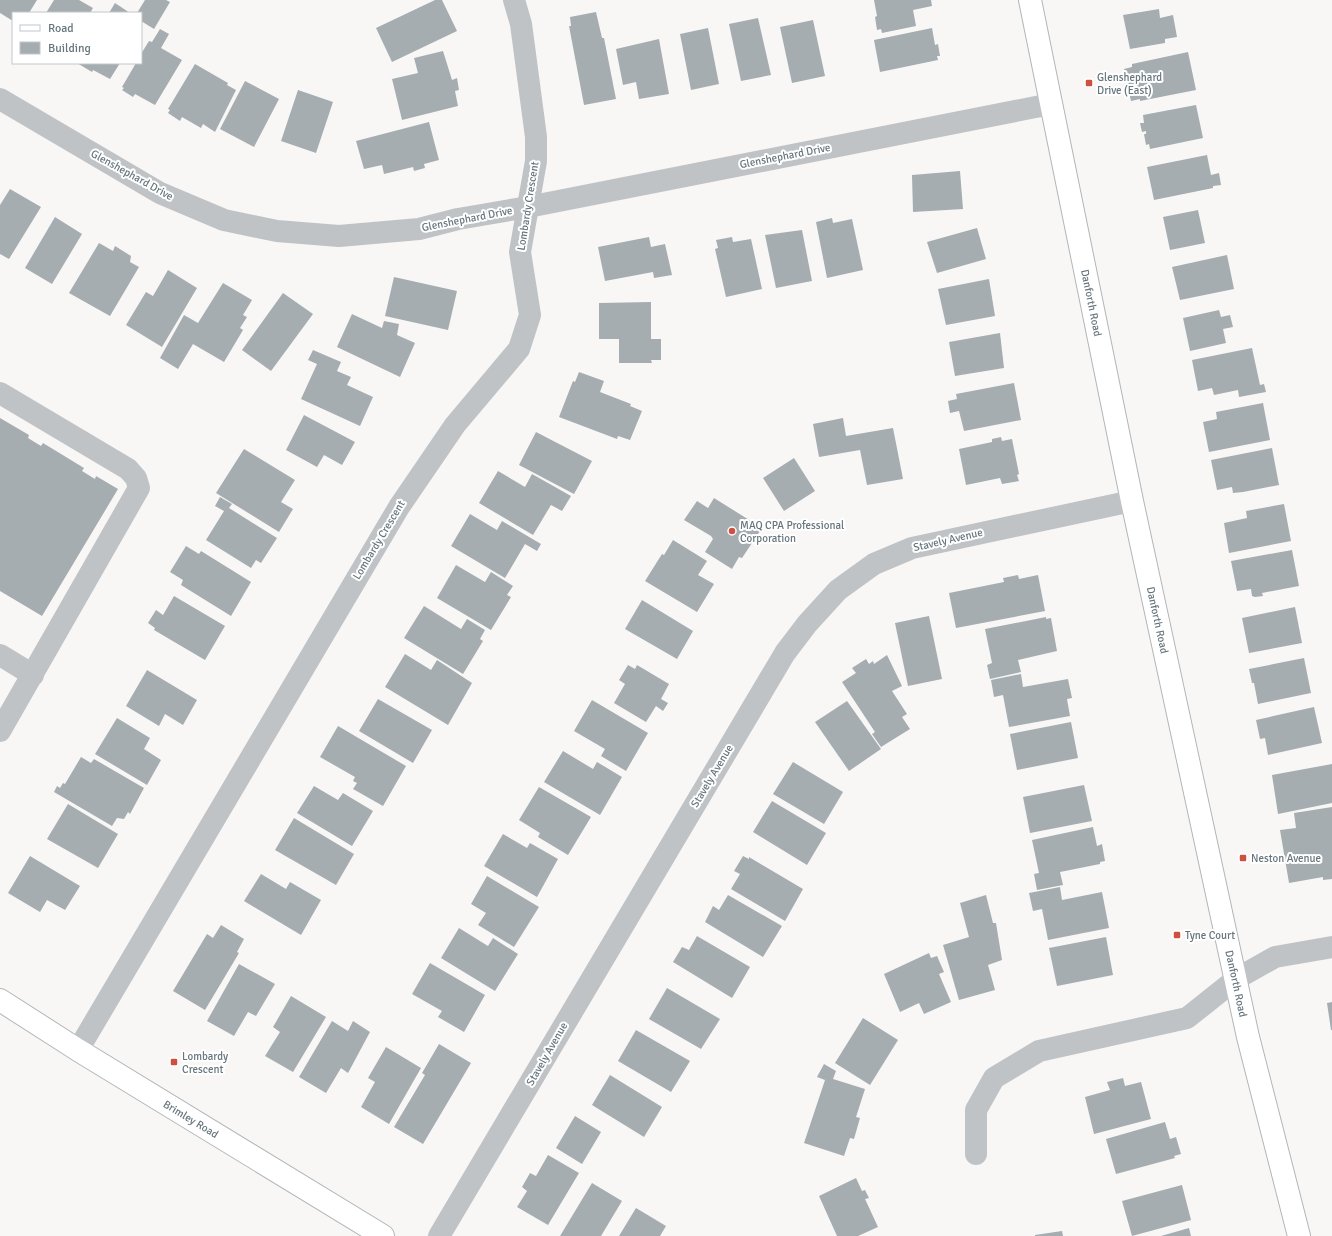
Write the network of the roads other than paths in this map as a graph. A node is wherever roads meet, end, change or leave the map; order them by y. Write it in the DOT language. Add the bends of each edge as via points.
graph roads {
  1 [pos="514,0"];
  2 [pos="1030,0"];
  3 [pos="0,99"];
  4 [pos="1052,104"];
  5 [pos="528,207"];
  6 [pos="0,393"];
  7 [pos="1132,501"];
  8 [pos="0,655"];
  9 [pos="33,675"];
  10 [pos="0,731"];
  11 [pos="1332,947"];
  12 [pos="1236,979"];
  13 [pos="0,1000"];
  14 [pos="78,1050"];
  15 [pos="976,1154"];
  16 [pos="383,1236"];
  17 [pos="438,1236"];
  18 [pos="1300,1236"];
  1 -- 5 [label="street, Lombardy Crescent" via="521,24 536,137 536,161"];
  2 -- 4 [label="main road, Danforth Road"];
  3 -- 5 [label="street, Glenshephard Drive" via="160,193 224,220 277,231 339,236 418,229"];
  4 -- 5 [label="street, Glenshephard Drive"];
  4 -- 7 [label="main road, Danforth Road"];
  5 -- 14 [label="street, Lombardy Crescent" via="520,252 530,315 518,349 455,425 398,507"];
  6 -- 9 [label="street" via="128,469 136,478 139,488"];
  7 -- 12 [label="main road, Danforth Road"];
  7 -- 17 [label="street, Stavely Avenue" via="912,548 874,564 838,590 784,653"];
  8 -- 9 [label="street"];
  9 -- 10 [label="street"];
  11 -- 12 [label="street" via="1274,957"];
  12 -- 15 [label="street" via="1187,1018 1039,1051 994,1078 976,1110"];
  12 -- 18 [label="main road, Danforth Road" via="1248,1037"];
  13 -- 14 [label="main road, Brimley Road"];
  14 -- 16 [label="main road, Brimley Road"];
}
